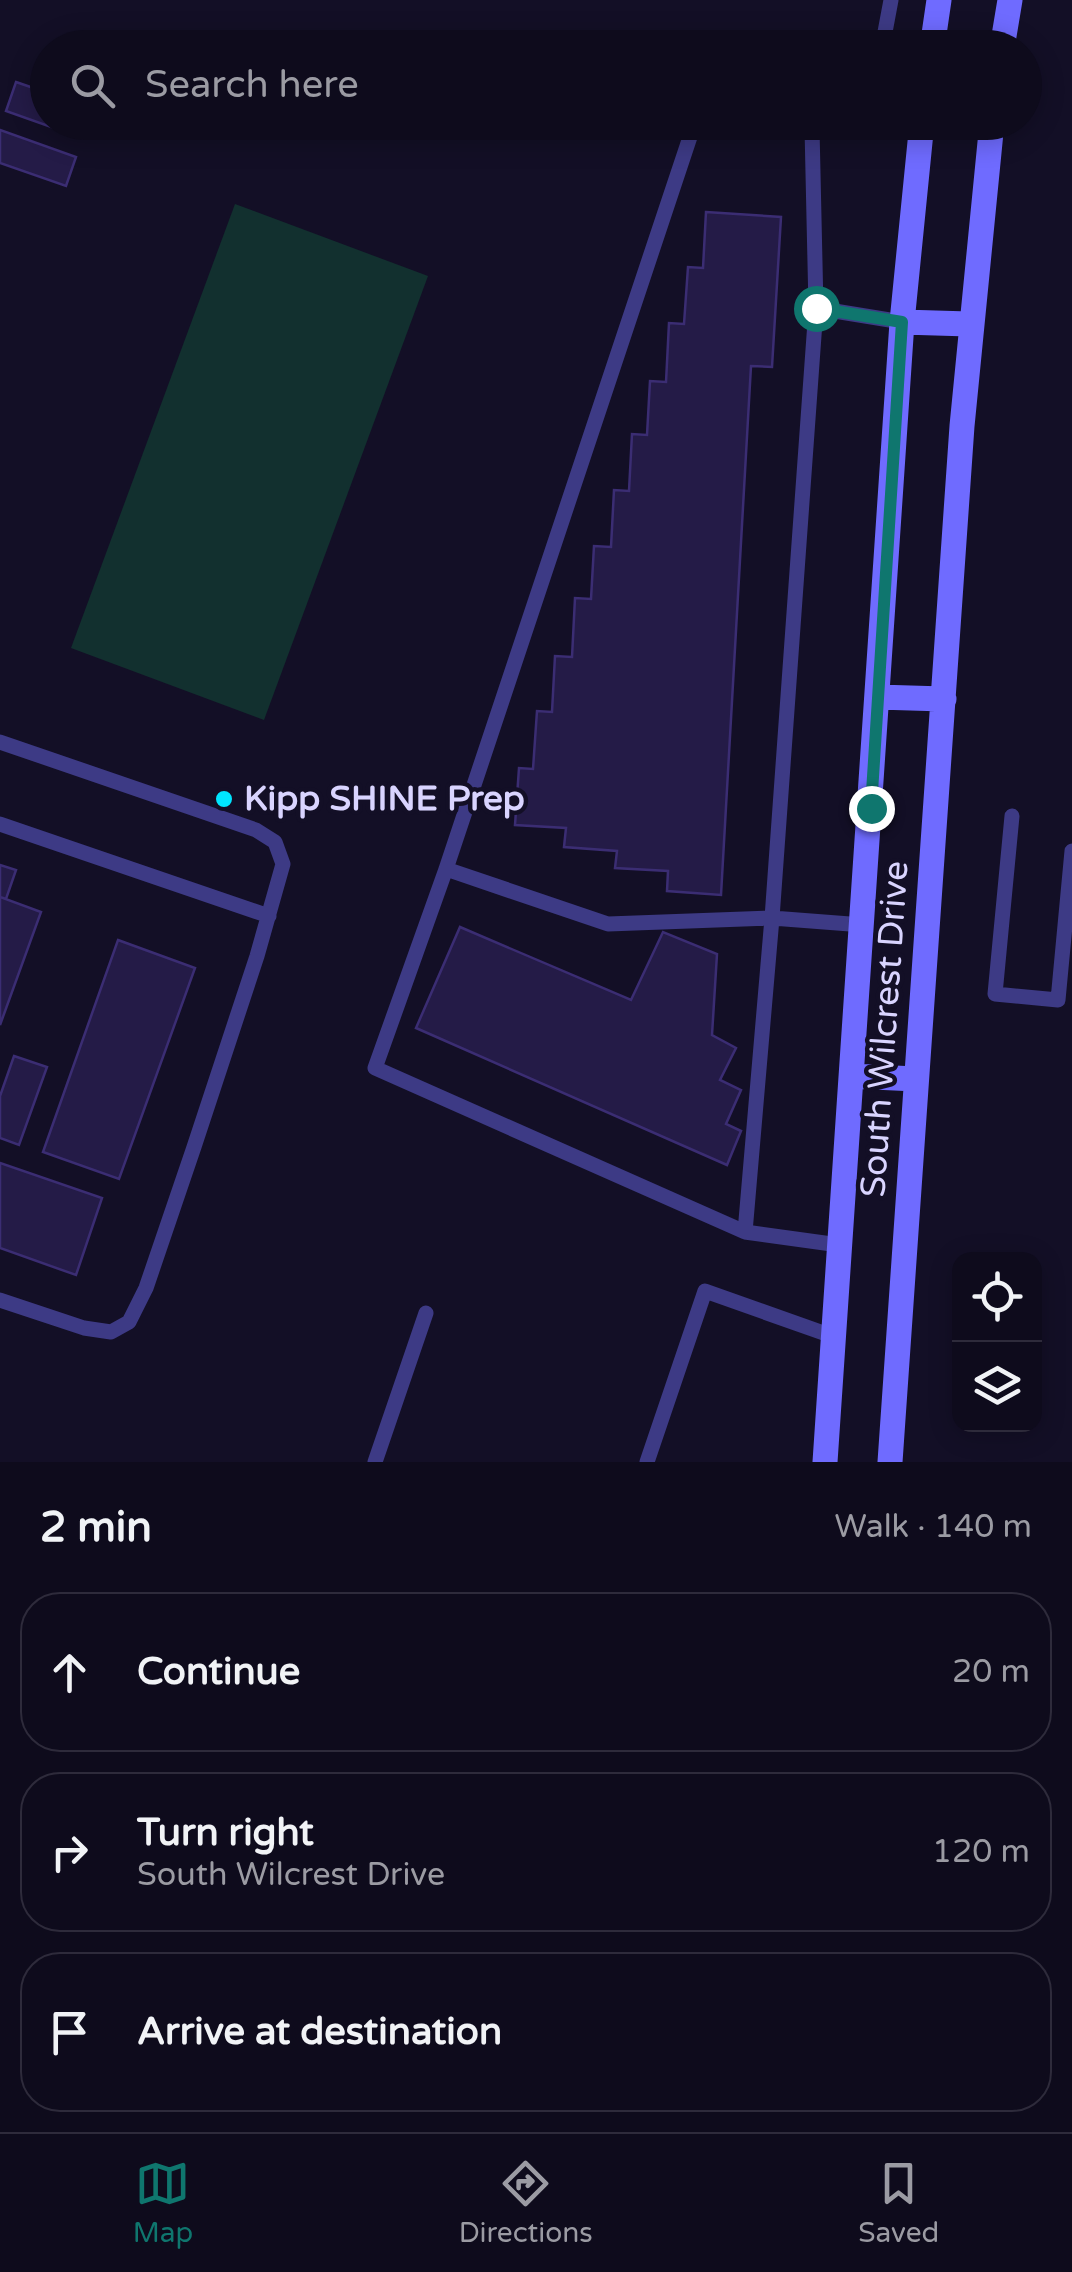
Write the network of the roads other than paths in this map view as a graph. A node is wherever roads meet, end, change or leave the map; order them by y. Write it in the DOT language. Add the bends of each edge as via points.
graph roads {
  1 [pos="892,0"];
  2 [pos="939,0"];
  3 [pos="1010,0"];
  4 [pos="886,30"];
  5 [pos="935,30"];
  6 [pos="1005,30"];
  7 [pos="689,140"];
  8 [pos="812,140"];
  9 [pos="920,140"];
  10 [pos="990,140"];
  11 [pos="816,308"];
  12 [pos="902,322"];
  13 [pos="969,324"];
  14 [pos="878,697"];
  15 [pos="944,699"];
  16 [pos="0,742"];
  17 [pos="1012,816"];
  18 [pos="0,824"];
  19 [pos="1072,850"];
  20 [pos="446,869"];
  21 [pos="270,916"];
  22 [pos="772,918"];
  23 [pos="863,925"];
  24 [pos="852,1076"];
  25 [pos="916,1078"];
  26 [pos="746,1232"];
  27 [pos="839,1245"];
  28 [pos="0,1300"];
  29 [pos="426,1313"];
  30 [pos="832,1336"];
  31 [pos="375,1462"];
  32 [pos="647,1462"];
  33 [pos="825,1462"];
  34 [pos="890,1462"];
  1 -- 4 [label="lane"];
  2 -- 5 [label="main road"];
  3 -- 6 [label="main road"];
  7 -- 20 [label="lane"];
  8 -- 11 [label="lane"];
  9 -- 12 [label="main road, South Wilcrest Drive"];
  10 -- 13 [label="main road, South Wilcrest Drive"];
  11 -- 12 [label="lane"];
  11 -- 22 [label="lane"];
  12 -- 13 [label="main road"];
  12 -- 14 [label="main road, South Wilcrest Drive"];
  13 -- 15 [label="main road, South Wilcrest Drive"];
  14 -- 15 [label="main road"];
  14 -- 23 [label="main road, South Wilcrest Drive"];
  15 -- 25 [label="main road, South Wilcrest Drive"];
  16 -- 21 [label="lane" via="275,842 283,864"];
  17 -- 19 [label="lane" via="995,994 1058,1000"];
  18 -- 21 [label="lane"];
  20 -- 22 [label="lane" via="608,924"];
  20 -- 26 [label="lane" via="374,1068"];
  21 -- 28 [label="lane" via="129,1322 111,1332 84,1328"];
  22 -- 23 [label="lane"];
  22 -- 26 [label="lane"];
  23 -- 24 [label="main road, South Wilcrest Drive"];
  24 -- 25 [label="main road"];
  24 -- 27 [label="main road, South Wilcrest Drive"];
  25 -- 34 [label="main road, South Wilcrest Drive"];
  26 -- 27 [label="lane"];
  27 -- 30 [label="main road, South Wilcrest Drive"];
  29 -- 31 [label="lane"];
  30 -- 32 [label="lane" via="705,1291"];
  30 -- 33 [label="main road, South Wilcrest Drive"];
}
